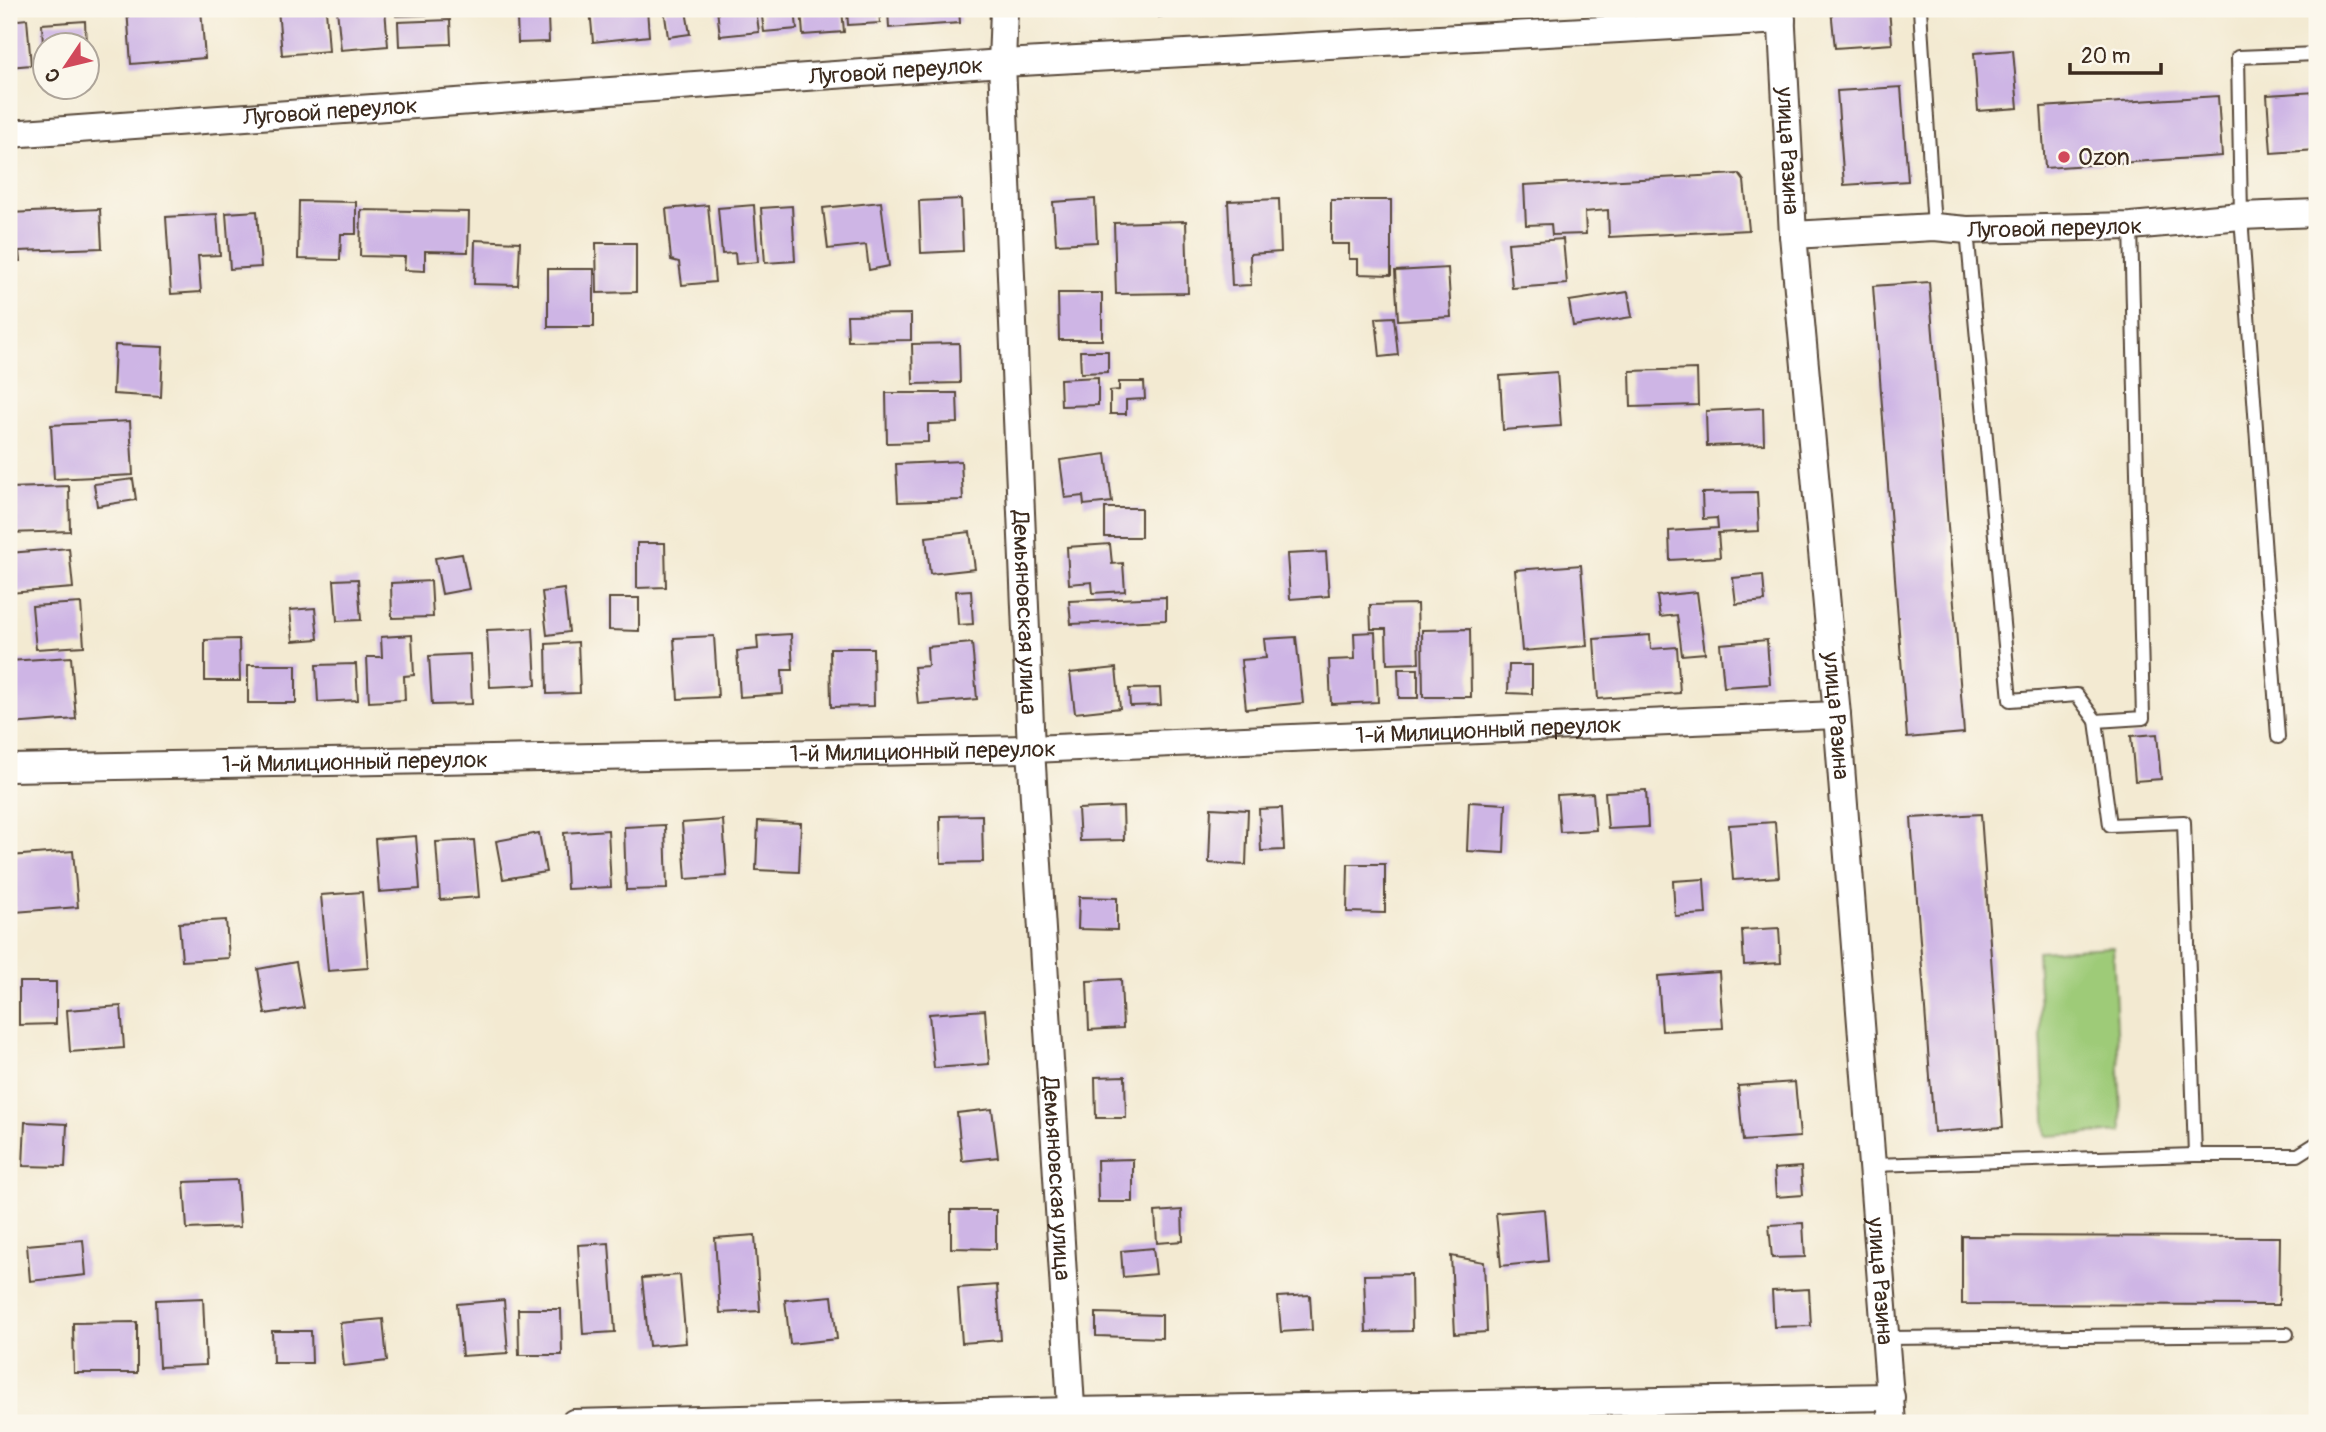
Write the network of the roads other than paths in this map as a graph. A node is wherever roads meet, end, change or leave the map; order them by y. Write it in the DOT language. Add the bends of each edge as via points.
graph roads {
  1 [pos="1004,9"];
  2 [pos="1920,9"];
  3 [pos="1782,15"];
  4 [pos="2317,54"];
  5 [pos="1002,63"];
  6 [pos="9,134"];
  7 [pos="2317,213"];
  8 [pos="2241,216"];
  9 [pos="2131,226"];
  10 [pos="1934,227"];
  11 [pos="1967,230"];
  12 [pos="1793,235"];
  13 [pos="1837,715"];
  14 [pos="2096,721"];
  15 [pos="2278,737"];
  16 [pos="1031,749"];
  17 [pos="9,768"];
  18 [pos="2317,1143"];
  19 [pos="2196,1155"];
  20 [pos="1872,1165"];
  21 [pos="2287,1334"];
  22 [pos="1886,1338"];
  23 [pos="1891,1396"];
  24 [pos="1072,1417"];
  25 [pos="574,1423"];
  26 [pos="1892,1423"];
  1 -- 5 [label="street, Демьяновская улица"];
  2 -- 10 [label="lane"];
  3 -- 5 [label="street, Луговой переулок"];
  3 -- 12 [label="street, улица Разина"];
  4 -- 8 [label="lane" via="2238,57"];
  5 -- 6 [label="street, Луговой переулок"];
  5 -- 16 [label="street, Демьяновская улица"];
  7 -- 8 [label="street, Луговой переулок"];
  8 -- 9 [label="street, Луговой переулок"];
  8 -- 15 [label="lane"];
  9 -- 11 [label="street, Луговой переулок"];
  9 -- 14 [label="lane" via="2143,718"];
  10 -- 11 [label="street, Луговой переулок"];
  10 -- 12 [label="street, Луговой переулок"];
  11 -- 14 [label="lane" via="2010,700 2077,695"];
  12 -- 13 [label="street, улица Разина"];
  13 -- 16 [label="street, 1-й Милиционный переулок"];
  13 -- 20 [label="street, улица Разина"];
  14 -- 19 [label="lane" via="2110,825 2184,822"];
  16 -- 17 [label="street, 1-й Милиционный переулок"];
  16 -- 24 [label="street, Демьяновская улица"];
  18 -- 19 [label="lane" via="2298,1155"];
  19 -- 20 [label="lane"];
  20 -- 22 [label="street, улица Разина"];
  21 -- 22 [label="lane"];
  22 -- 23 [label="street, улица Разина"];
  23 -- 24 [label="street"];
  23 -- 26 [label="street, улица Разина"];
  24 -- 25 [label="street"];
}
